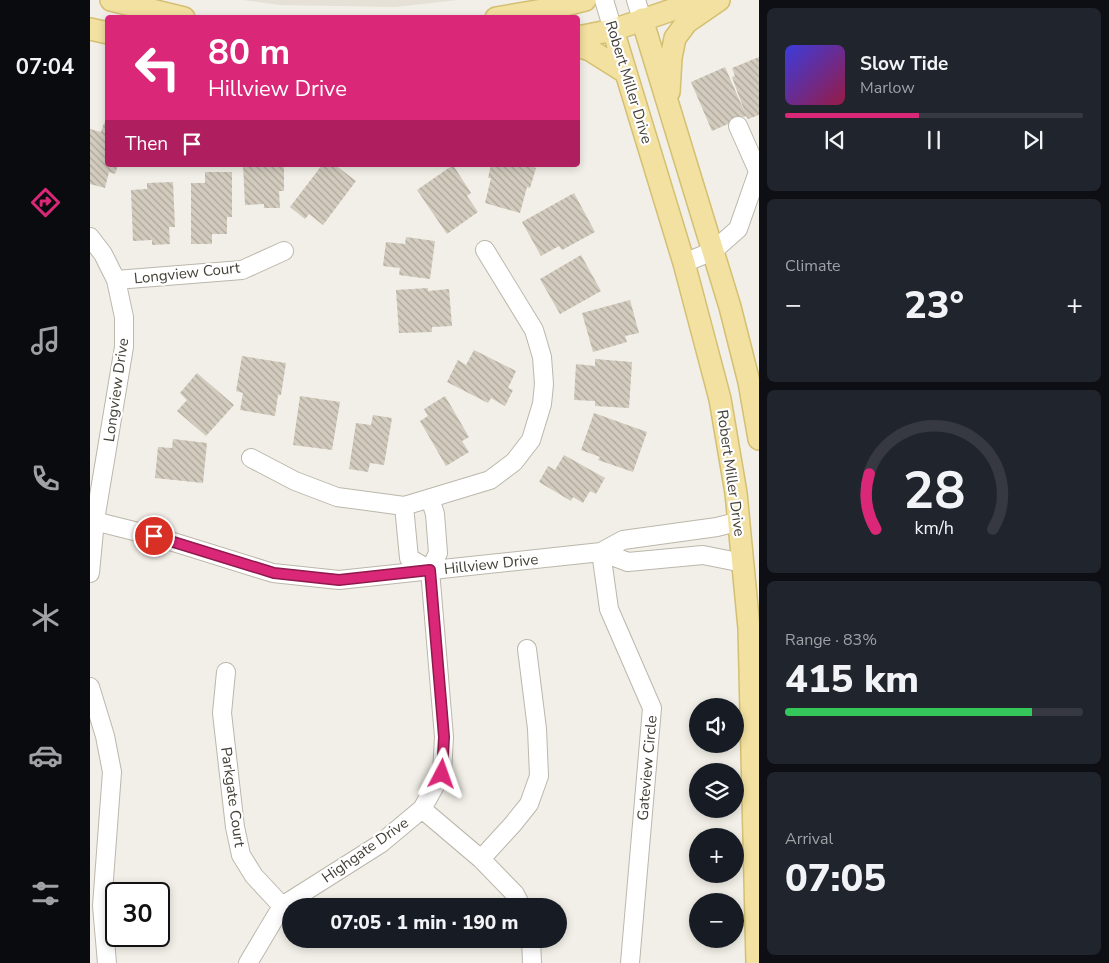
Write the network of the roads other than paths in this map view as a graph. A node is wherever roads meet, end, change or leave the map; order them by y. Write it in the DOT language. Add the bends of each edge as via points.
graph roads {
  1 [pos="111,0"];
  2 [pos="585,0"];
  3 [pos="604,0"];
  4 [pos="701,0"];
  5 [pos="719,0"];
  6 [pos="554,5"];
  7 [pos="639,10"];
  8 [pos="172,15"];
  9 [pos="509,15"];
  10 [pos="90,29"];
  11 [pos="613,30"];
  12 [pos="105,32"];
  13 [pos="580,37"];
  14 [pos="580,47"];
  15 [pos="625,72"];
  16 [pos="668,105"];
  17 [pos="738,126"];
  18 [pos="759,170"];
  19 [pos="90,237"];
  20 [pos="485,250"];
  21 [pos="284,251"];
  22 [pos="713,251"];
  23 [pos="684,263"];
  24 [pos="116,280"];
  25 [pos="759,439"];
  26 [pos="250,458"];
  27 [pos="430,498"];
  28 [pos="404,506"];
  29 [pos="93,520"];
  30 [pos="740,521"];
  31 [pos="601,552"];
  32 [pos="743,563"];
  33 [pos="430,570"];
  34 [pos="90,572"];
  35 [pos="527,649"];
  36 [pos="226,672"];
  37 [pos="90,688"];
  38 [pos="422,809"];
  39 [pos="481,859"];
  40 [pos="295,898"];
  41 [pos="517,898"];
  42 [pos="282,906"];
  43 [pos="531,948"];
  44 [pos="107,963"];
  45 [pos="248,963"];
  46 [pos="532,963"];
  47 [pos="630,963"];
  48 [pos="757,963"];
  1 -- 8 [label="main road"];
  2 -- 6 [label="main road"];
  3 -- 11 [label="street, Robert Miller Drive"];
  4 -- 7 [label="main road"];
  5 -- 16 [label="main road" via="687,22 675,38"];
  6 -- 9 [label="main road"];
  7 -- 11 [label="main road"];
  7 -- 16 [label="main road, Robert Miller Drive"];
  10 -- 12 [label="main road"];
  11 -- 13 [label="main road"];
  11 -- 15 [label="main road, Robert Miller Drive"];
  14 -- 15 [label="main road"];
  15 -- 23 [label="main road, Robert Miller Drive"];
  16 -- 22 [label="main road, Robert Miller Drive"];
  17 -- 18 [label="street"];
  18 -- 22 [label="street" via="738,229"];
  19 -- 24 [label="street, Longview Drive"];
  20 -- 27 [label="street" via="534,330 542,356 542,404 531,440 514,462 490,480"];
  21 -- 24 [label="street, Longview Court" via="242,270"];
  22 -- 23 [label="street"];
  22 -- 25 [label="main road, Robert Miller Drive" via="749,382"];
  23 -- 30 [label="main road, Robert Miller Drive" via="720,399"];
  24 -- 29 [label="street, Longview Drive" via="124,317 124,347"];
  26 -- 28 [label="street" via="295,481 337,497"];
  27 -- 28 [label="street"];
  27 -- 33 [label="street" via="435,514 438,553"];
  28 -- 33 [label="street" via="409,558"];
  29 -- 33 [label="street, Hillview Drive" via="274,573 339,580"];
  29 -- 34 [label="street, Longview Drive"];
  30 -- 31 [label="street" via="623,540"];
  30 -- 32 [label="main road, Robert Miller Drive"];
  31 -- 32 [label="street" via="628,562 703,555"];
  31 -- 33 [label="street, Hillview Drive"];
  31 -- 47 [label="street, Gateview Circle" via="609,608 652,708"];
  32 -- 48 [label="main road, Robert Miller Drive" via="749,628"];
  33 -- 38 [label="street, Highgate Drive" via="444,737 442,774"];
  35 -- 39 [label="street" via="539,776 529,804"];
  36 -- 42 [label="street, Parkgate Court" via="222,712 241,855 254,876"];
  37 -- 44 [label="street" via="112,772 102,906"];
  38 -- 39 [label="street"];
  38 -- 40 [label="street, Highgate Drive" via="380,844"];
  39 -- 41 [label="street"];
  42 -- 45 [label="street, Highgate Drive"];
  43 -- 46 [label="street"];
}
